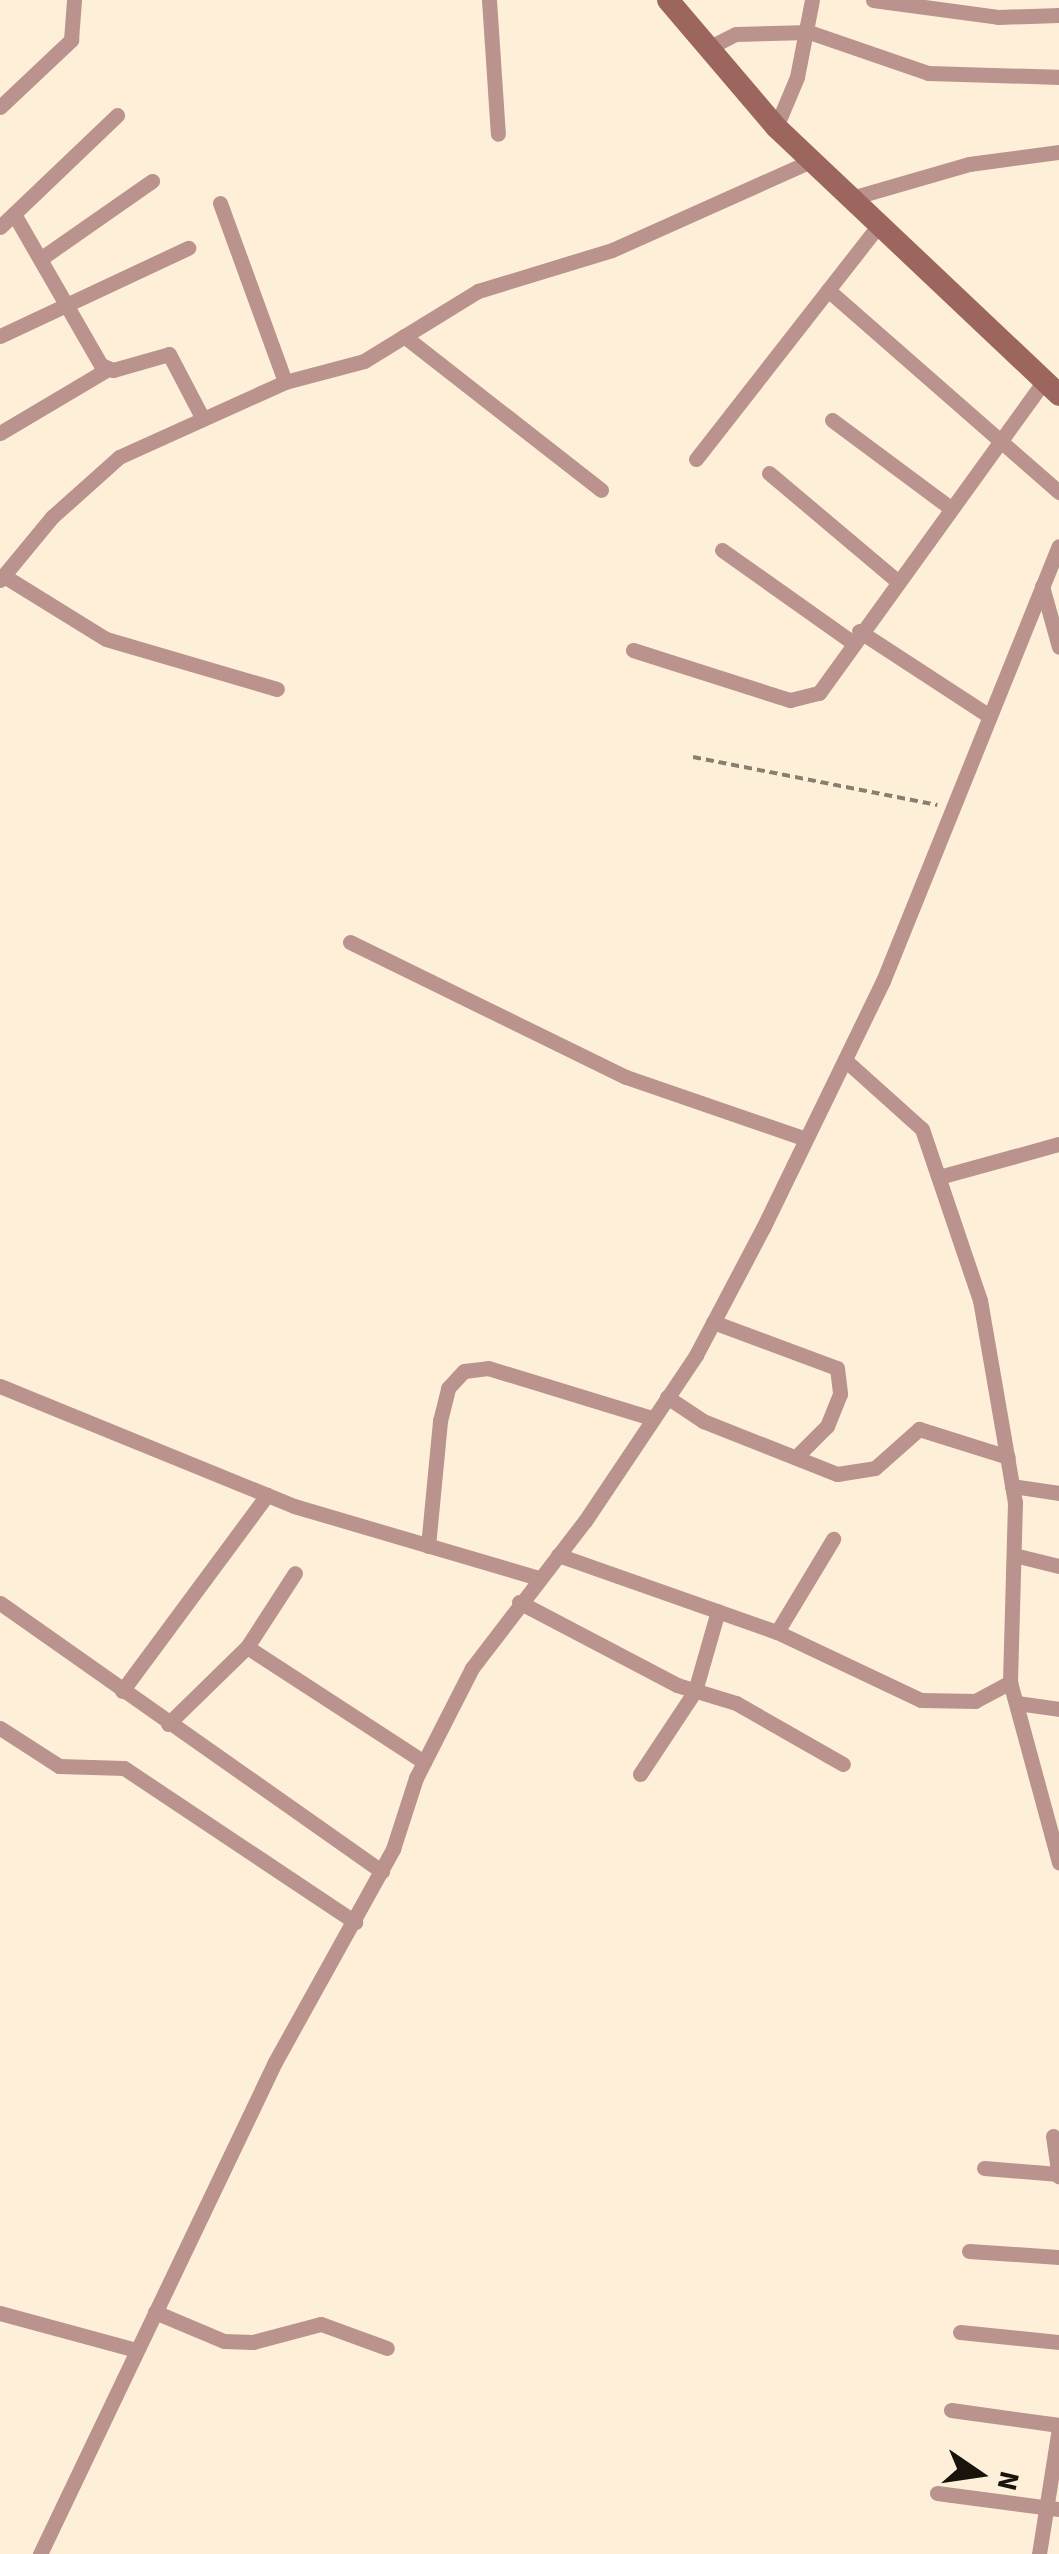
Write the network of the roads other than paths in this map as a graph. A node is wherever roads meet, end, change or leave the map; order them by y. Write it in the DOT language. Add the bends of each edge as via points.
graph roads {
  1 [pos="74,0"];
  2 [pos="489,0"];
  3 [pos="668,0"];
  4 [pos="812,0"];
  5 [pos="873,0"];
  6 [pos="1059,14"];
  7 [pos="809,32"];
  8 [pos="708,48"];
  9 [pos="1059,76"];
  10 [pos="0,107"];
  11 [pos="118,115"];
  12 [pos="776,127"];
  13 [pos="498,134"];
  14 [pos="1059,152"];
  15 [pos="811,161"];
  16 [pos="152,181"];
  17 [pos="848,198"];
  18 [pos="220,203"];
  19 [pos="14,214"];
  20 [pos="0,226"];
  21 [pos="877,228"];
  22 [pos="188,248"];
  23 [pos="44,258"];
  24 [pos="828,290"];
  25 [pos="70,304"];
  26 [pos="0,336"];
  27 [pos="404,336"];
  28 [pos="106,370"];
  29 [pos="285,382"];
  30 [pos="1052,388"];
  31 [pos="203,418"];
  32 [pos="832,420"];
  33 [pos="0,432"];
  34 [pos="1000,440"];
  35 [pos="696,459"];
  36 [pos="770,473"];
  37 [pos="602,490"];
  38 [pos="1059,492"];
  39 [pos="949,508"];
  40 [pos="1059,546"];
  41 [pos="722,550"];
  42 [pos="2,578"];
  43 [pos="896,580"];
  44 [pos="1042,586"];
  45 [pos="1055,620"];
  46 [pos="855,637"];
  47 [pos="1059,647"];
  48 [pos="632,650"];
  49 [pos="276,690"];
  50 [pos="988,715"];
  51 [pos="350,942"];
  52 [pos="845,1060"];
  53 [pos="806,1139"];
  54 [pos="1059,1144"];
  55 [pos="940,1177"];
  56 [pos="714,1322"];
  57 [pos="0,1386"];
  58 [pos="667,1397"];
  59 [pos="652,1418"];
  60 [pos="796,1457"];
  61 [pos="1008,1457"];
  62 [pos="1012,1486"];
  63 [pos="1059,1494"];
  64 [pos="267,1495"];
  65 [pos="833,1539"];
  66 [pos="428,1546"];
  67 [pos="558,1555"];
  68 [pos="1014,1555"];
  69 [pos="1059,1566"];
  70 [pos="296,1574"];
  71 [pos="539,1578"];
  72 [pos="519,1602"];
  73 [pos="0,1603"];
  74 [pos="718,1612"];
  75 [pos="777,1632"];
  76 [pos="247,1648"];
  77 [pos="1010,1682"];
  78 [pos="122,1691"];
  79 [pos="695,1691"];
  80 [pos="1016,1704"];
  81 [pos="1059,1709"];
  82 [pos="168,1724"];
  83 [pos="0,1728"];
  84 [pos="424,1762"];
  85 [pos="843,1764"];
  86 [pos="640,1774"];
  87 [pos="1059,1862"];
  88 [pos="382,1870"];
  89 [pos="355,1922"];
  90 [pos="1053,2136"];
  91 [pos="984,2168"];
  92 [pos="1059,2176"];
  93 [pos="969,2252"];
  94 [pos="1059,2257"];
  95 [pos="155,2312"];
  96 [pos="0,2313"];
  97 [pos="960,2332"];
  98 [pos="1059,2342"];
  99 [pos="387,2348"];
  100 [pos="136,2350"];
  101 [pos="950,2410"];
  102 [pos="1059,2426"];
  103 [pos="937,2493"];
  104 [pos="1053,2508"];
  105 [pos="40,2554"];
  106 [pos="1040,2554"];
  1 -- 10 [label="street" via="71,40"];
  2 -- 13 [label="street"];
  3 -- 8 [label="street"];
  4 -- 7 [label="street"];
  5 -- 6 [label="street" via="998,16"];
  7 -- 8 [label="street" via="736,34"];
  7 -- 9 [label="street" via="928,73"];
  7 -- 12 [label="street"];
  8 -- 12 [label="street"];
  11 -- 19 [label="street"];
  12 -- 15 [label="street"];
  14 -- 17 [label="street" via="969,164"];
  15 -- 17 [label="street"];
  15 -- 27 [label="street" via="612,250 478,291"];
  16 -- 23 [label="street"];
  17 -- 21 [label="street"];
  18 -- 29 [label="street"];
  19 -- 20 [label="street"];
  19 -- 23 [label="street"];
  21 -- 24 [label="street"];
  21 -- 30 [label="street"];
  22 -- 25 [label="street"];
  23 -- 25 [label="street"];
  24 -- 34 [label="street"];
  24 -- 35 [label="street"];
  25 -- 26 [label="street"];
  25 -- 28 [label="street"];
  27 -- 29 [label="street" via="364,361"];
  27 -- 37 [label="street"];
  28 -- 31 [label="street" via="170,354"];
  28 -- 33 [label="street"];
  29 -- 31 [label="street"];
  30 -- 34 [label="street"];
  31 -- 42 [label="street" via="102,467"];
  32 -- 39 [label="street"];
  34 -- 38 [label="street"];
  34 -- 39 [label="street"];
  36 -- 43 [label="street"];
  39 -- 43 [label="street"];
  40 -- 44 [label="street"];
  41 -- 46 [label="street"];
  42 -- 49 [label="street" via="106,639"];
  43 -- 46 [label="street"];
  44 -- 45 [label="street"];
  44 -- 50 [label="street"];
  45 -- 47 [label="street"];
  46 -- 48 [label="street" via="819,694 790,700"];
  46 -- 50 [label="street"];
  50 -- 52 [label="street"];
  51 -- 53 [label="street" via="626,1077"];
  52 -- 53 [label="street"];
  52 -- 55 [label="street" via="910,1112"];
  53 -- 56 [label="street"];
  54 -- 55 [label="street"];
  55 -- 61 [label="street" via="980,1300"];
  56 -- 58 [label="street"];
  56 -- 60 [label="street" via="837,1368 840,1394 827,1426"];
  57 -- 64 [label="street"];
  58 -- 59 [label="street"];
  58 -- 60 [label="street" via="704,1422"];
  59 -- 66 [label="street" via="488,1368 464,1371 448,1388 440,1421"];
  59 -- 67 [label="street"];
  60 -- 61 [label="street" via="824,1471 867,1472 919,1429"];
  61 -- 62 [label="street"];
  62 -- 63 [label="street"];
  62 -- 68 [label="street"];
  64 -- 66 [label="street"];
  64 -- 78 [label="street"];
  65 -- 75 [label="street"];
  66 -- 71 [label="street"];
  67 -- 71 [label="street"];
  67 -- 74 [label="street"];
  68 -- 69 [label="street"];
  68 -- 77 [label="street"];
  70 -- 76 [label="street"];
  71 -- 72 [label="street"];
  72 -- 79 [label="street"];
  72 -- 84 [label="street" via="490,1638"];
  73 -- 78 [label="street"];
  74 -- 75 [label="street"];
  74 -- 79 [label="street"];
  75 -- 77 [label="street" via="921,1700 988,1698"];
  76 -- 82 [label="street"];
  76 -- 84 [label="street"];
  77 -- 80 [label="street"];
  78 -- 82 [label="street"];
  79 -- 85 [label="street" via="736,1703"];
  79 -- 86 [label="street"];
  80 -- 81 [label="street"];
  80 -- 87 [label="street"];
  82 -- 88 [label="street"];
  83 -- 89 [label="street" via="59,1766 124,1768"];
  84 -- 88 [label="street"];
  88 -- 89 [label="street"];
  89 -- 95 [label="street" via="275,2062"];
  90 -- 92 [label="street"];
  91 -- 92 [label="street"];
  93 -- 94 [label="street"];
  95 -- 99 [label="street" via="224,2340 253,2342 320,2324"];
  95 -- 100 [label="street"];
  96 -- 100 [label="street"];
  97 -- 98 [label="street"];
  100 -- 105 [label="street"];
  101 -- 102 [label="street"];
  102 -- 104 [label="street"];
  103 -- 104 [label="street"];
  104 -- 106 [label="street"];
}
